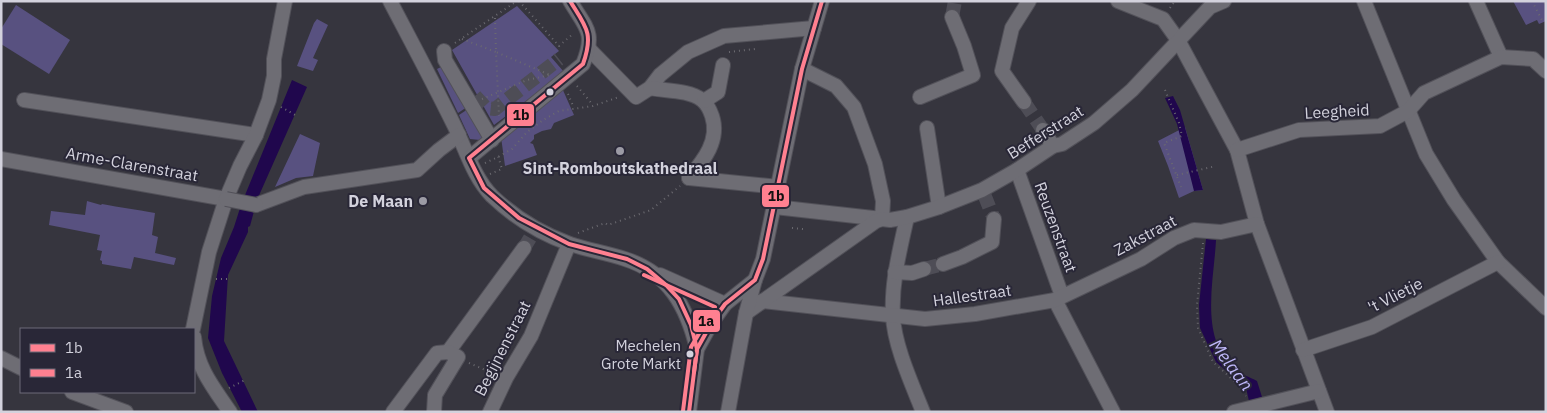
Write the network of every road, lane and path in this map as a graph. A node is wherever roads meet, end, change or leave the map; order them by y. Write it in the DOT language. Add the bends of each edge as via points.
graph roads {
  1 [pos="285,1"];
  2 [pos="390,1"];
  3 [pos="518,1"];
  4 [pos="570,1"];
  5 [pos="822,1"];
  6 [pos="1029,1"];
  7 [pos="1118,1"];
  8 [pos="1224,1"];
  9 [pos="1364,1"];
  10 [pos="1476,1"];
  11 [pos="1539,1"];
  12 [pos="1533,2"];
  13 [pos="1544,2"];
  14 [pos="1546,7"];
  15 [pos="952,17"];
  16 [pos="495,18"];
  17 [pos="1546,19"];
  18 [pos="814,28"];
  19 [pos="589,33"];
  20 [pos="753,34"];
  21 [pos="462,39"];
  22 [pos="1178,40"];
  23 [pos="589,49"];
  24 [pos="444,51"];
  25 [pos="496,52"];
  26 [pos="1539,56"];
  27 [pos="1501,57"];
  28 [pos="723,65"];
  29 [pos="802,68"];
  30 [pos="1546,71"];
  31 [pos="564,80"];
  32 [pos="650,88"];
  33 [pos="1165,90"];
  34 [pos="498,92"];
  35 [pos="636,97"];
  36 [pos="920,97"];
  37 [pos="24,100"];
  38 [pos="704,101"];
  39 [pos="1024,102"];
  40 [pos="471,103"];
  41 [pos="593,106"];
  42 [pos="281,107"];
  43 [pos="1408,111"];
  44 [pos="295,115"];
  45 [pos="499,118"];
  46 [pos="927,128"];
  47 [pos="1043,130"];
  48 [pos="256,135"];
  49 [pos="459,135"];
  50 [pos="492,140"];
  51 [pos="1053,146"];
  52 [pos="1237,150"];
  53 [pos="498,158"];
  54 [pos="1,159"];
  55 [pos="1216,166"];
  56 [pos="474,168"];
  57 [pos="1017,170"];
  58 [pos="1177,175"];
  59 [pos="689,178"];
  60 [pos="779,187"];
  61 [pos="1180,187"];
  62 [pos="226,199"];
  63 [pos="775,207"];
  64 [pos="939,207"];
  65 [pos="907,217"];
  66 [pos="882,219"];
  67 [pos="994,219"];
  68 [pos="1257,224"];
  69 [pos="792,228"];
  70 [pos="803,229"];
  71 [pos="1205,231"];
  72 [pos="530,238"];
  73 [pos="569,244"];
  74 [pos="1498,262"];
  75 [pos="943,264"];
  76 [pos="647,269"];
  77 [pos="924,269"];
  78 [pos="894,272"];
  79 [pos="216,278"];
  80 [pos="228,279"];
  81 [pos="755,280"];
  82 [pos="1059,298"];
  83 [pos="762,301"];
  84 [pos="725,304"];
  85 [pos="1546,308"];
  86 [pos="746,313"];
  87 [pos="893,321"];
  88 [pos="193,328"];
  89 [pos="697,349"];
  90 [pos="1303,350"];
  91 [pos="195,352"];
  92 [pos="453,355"];
  93 [pos="1,358"];
  94 [pos="20,368"];
  95 [pos="490,372"];
  96 [pos="245,380"];
  97 [pos="228,388"];
  98 [pos="1320,391"];
  99 [pos="75,393"];
  100 [pos="1249,408"];
  101 [pos="689,409"];
  102 [pos="126,412"];
  103 [pos="230,412"];
  104 [pos="393,412"];
  105 [pos="434,412"];
  106 [pos="490,412"];
  107 [pos="728,412"];
  108 [pos="923,412"];
  109 [pos="1113,412"];
  110 [pos="1234,412"];
  111 [pos="1327,412"];
  1 -- 48 [label="street" via="269,100"];
  2 -- 49 [label="street"];
  3 -- 16 [label="path"];
  3 -- 19 [label="path" via="559,46 575,32"];
  4 -- 19 [label="street"];
  5 -- 18 [label="street"];
  6 -- 39 [label="street" via="1012,28 1002,71"];
  7 -- 22 [label="street" via="1163,19"];
  8 -- 22 [label="street, Befferstraat" via="1210,7"];
  9 -- 43 [label="street"];
  10 -- 27 [label="street"];
  11 -- 12 [label="path"];
  11 -- 13 [label="path"];
  12 -- 17 [label="path" via="1542,22"];
  13 -- 14 [label="path"];
  15 -- 36 [label="street" via="973,75"];
  16 -- 21 [label="path"];
  16 -- 25 [label="path"];
  18 -- 20 [label="street"];
  18 -- 29 [label="street"];
  19 -- 23 [label="street"];
  20 -- 28 [label="path" via="755,49 726,53"];
  20 -- 32 [label="street" via="724,36 688,52 660,75"];
  21 -- 24 [label="path"];
  21 -- 25 [label="path"];
  22 -- 51 [label="street, Befferstraat" via="1132,90 1100,118 1062,144"];
  22 -- 52 [label="street"];
  23 -- 31 [label="street" via="583,64"];
  23 -- 35 [label="street"];
  24 -- 40 [label="street" via="445,60"];
  25 -- 34 [label="path"];
  25 -- 34 [label="path" via="550,75"];
  26 -- 27 [label="street"];
  26 -- 30 [label="street"];
  27 -- 43 [label="street, Leegheid" via="1424,93"];
  28 -- 38 [label="street" via="718,92"];
  29 -- 60 [label="street"];
  29 -- 66 [label="street" via="836,86 854,107 875,164 883,202"];
  31 -- 41 [label="path" via="573,82"];
  31 -- 50 [label="street"];
  32 -- 35 [label="street"];
  32 -- 38 [label="street" via="684,93"];
  33 -- 58 [label="path" via="1182,136 1164,144"];
  34 -- 40 [label="path"];
  34 -- 45 [label="path"];
  35 -- 41 [label="path" via="617,97"];
  37 -- 48 [label="street"];
  38 -- 59 [label="street" via="714,122 714,137 703,161"];
  40 -- 50 [label="street"];
  41 -- 53 [label="path" via="560,111 542,120"];
  42 -- 44 [label="path"];
  43 -- 52 [label="street, Leegheid" via="1380,126 1299,130"];
  43 -- 74 [label="street" via="1426,154"];
  46 -- 64 [label="street"];
  47 -- 51 [label="street"];
  48 -- 62 [label="street"];
  49 -- 56 [label="street"];
  49 -- 62 [label="street, Arme-Clarenstraat, bridge" via="417,170 304,187 256,205"];
  50 -- 56 [label="street"];
  51 -- 57 [label="street, Befferstraat"];
  52 -- 68 [label="street"];
  53 -- 56 [label="path"];
  53 -- 56 [label="path" via="502,170"];
  54 -- 62 [label="street, Arme-Clarenstraat"];
  55 -- 58 [label="path"];
  56 -- 72 [label="street" via="493,197 519,218"];
  57 -- 64 [label="street, Befferstraat" via="983,192"];
  57 -- 82 [label="street, Reuzenstraat"];
  58 -- 61 [label="path"];
  59 -- 60 [label="street"];
  59 -- 73 [label="path" via="651,210 570,236"];
  60 -- 63 [label="street"];
  62 -- 88 [label="street" via="209,252"];
  63 -- 66 [label="street, Befferstraat"];
  63 -- 81 [label="street" via="764,259"];
  64 -- 65 [label="street, Befferstraat"];
  65 -- 66 [label="street, Befferstraat"];
  65 -- 78 [label="street"];
  66 -- 83 [label="street"];
  67 -- 75 [label="street" via="992,242"];
  68 -- 71 [label="street, Zakstraat" via="1221,232"];
  68 -- 90 [label="street"];
  69 -- 70 [label="path"];
  71 -- 82 [label="street, Zakstraat" via="1194,230 1174,238"];
  71 -- 100 [label="path" via="1197,306 1198,328 1213,362 1242,388"];
  72 -- 73 [label="street"];
  72 -- 92 [label="street"];
  73 -- 76 [label="street" via="627,259"];
  73 -- 106 [label="street, Begijnenstraat" via="531,336"];
  74 -- 85 [label="street"];
  74 -- 90 [label="street, 't Vlietje" via="1372,327"];
  76 -- 84 [label="street"];
  76 -- 89 [label="street" via="679,299"];
  77 -- 78 [label="street" via="912,273"];
  78 -- 87 [label="street"];
  79 -- 80 [label="path"];
  81 -- 84 [label="street"];
  81 -- 86 [label="street"];
  82 -- 87 [label="street, Hallestraat" via="976,314"];
  82 -- 109 [label="street, Reuzenstraat"];
  83 -- 86 [label="street"];
  83 -- 87 [label="street, Hallestraat"];
  84 -- 89 [label="street"];
  86 -- 107 [label="street"];
  87 -- 108 [label="street"];
  89 -- 101 [label="street"];
  90 -- 98 [label="street"];
  91 -- 103 [label="street" via="203,372"];
  92 -- 95 [label="path"];
  92 -- 104 [label="street" via="437,353"];
  92 -- 105 [label="street" via="435,395"];
  93 -- 94 [label="street"];
  96 -- 97 [label="path"];
  98 -- 100 [label="street"];
  98 -- 111 [label="street"];
  99 -- 102 [label="street"];
  100 -- 110 [label="street"];
}
